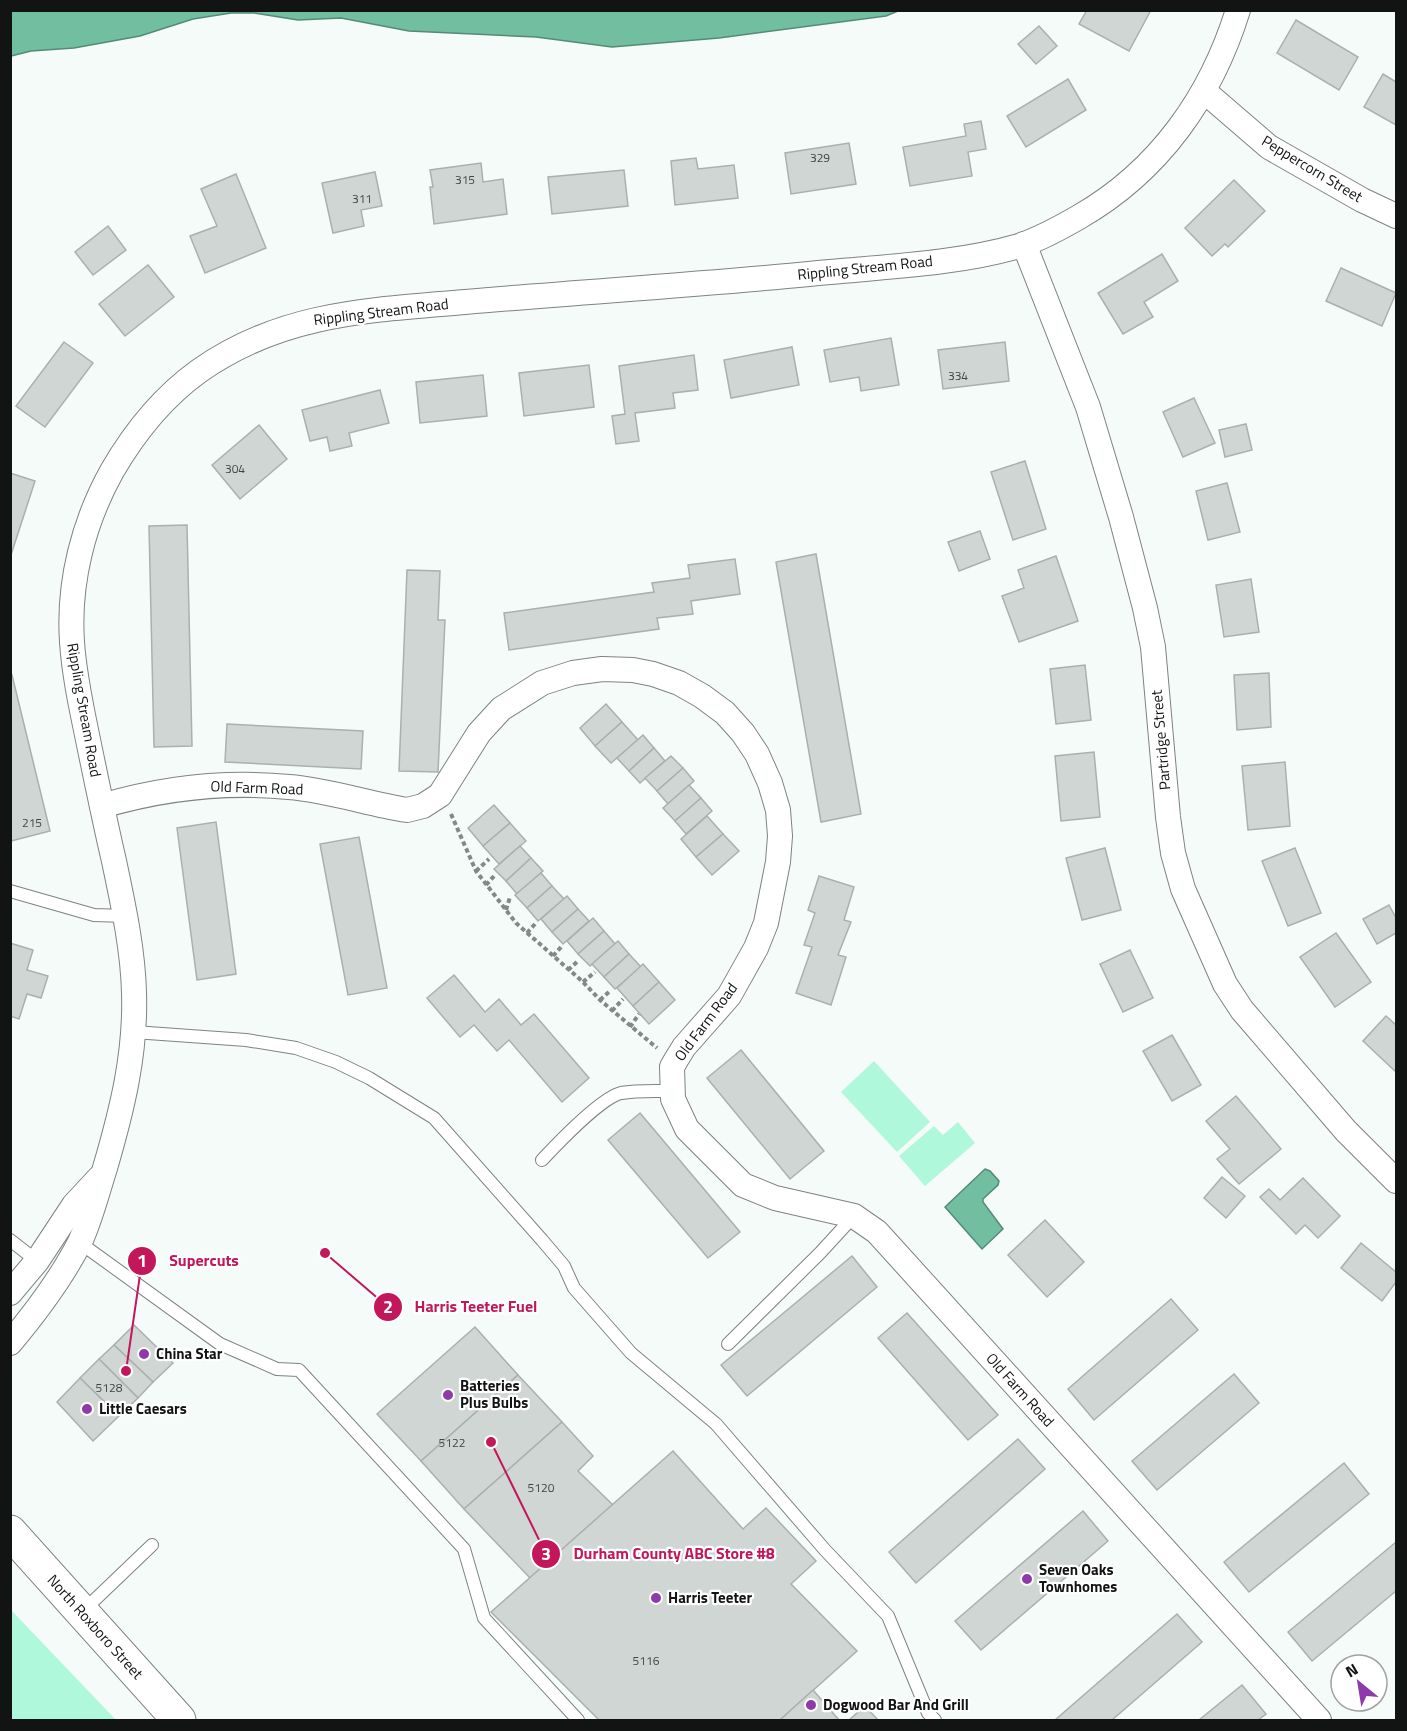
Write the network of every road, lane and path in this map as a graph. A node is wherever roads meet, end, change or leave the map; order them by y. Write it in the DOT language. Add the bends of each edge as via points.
graph roads {
  1 [pos="1238,10"];
  2 [pos="1204,91"];
  3 [pos="1396,216"];
  4 [pos="1024,244"];
  5 [pos="440,795"];
  6 [pos="102,806"];
  7 [pos="489,860"];
  8 [pos="476,871"];
  9 [pos="495,875"];
  10 [pos="486,885"];
  11 [pos="10,891"];
  12 [pos="510,897"];
  13 [pos="506,911"];
  14 [pos="126,916"];
  15 [pos="535,924"];
  16 [pos="527,933"];
  17 [pos="562,946"];
  18 [pos="553,956"];
  19 [pos="579,960"];
  20 [pos="568,970"];
  21 [pos="595,972"];
  22 [pos="583,982"];
  23 [pos="611,990"];
  24 [pos="623,999"];
  25 [pos="600,1000"];
  26 [pos="612,1011"];
  27 [pos="639,1014"];
  28 [pos="630,1027"];
  29 [pos="134,1032"];
  30 [pos="676,1060"];
  31 [pos="673,1091"];
  32 [pos="542,1160"];
  33 [pos="103,1174"];
  34 [pos="1396,1181"];
  35 [pos="854,1216"];
  36 [pos="59,1227"];
  37 [pos="10,1240"];
  38 [pos="80,1242"];
  39 [pos="37,1261"];
  40 [pos="10,1293"];
  41 [pos="10,1343"];
  42 [pos="728,1344"];
  43 [pos="10,1532"];
  44 [pos="152,1545"];
  45 [pos="81,1612"];
  46 [pos="179,1720"];
  47 [pos="578,1720"];
  48 [pos="935,1720"];
  49 [pos="1319,1720"];
  1 -- 2 [label="street, Rippling Stream Road"];
  2 -- 3 [label="street, Peppercorn Street" via="1269,147"];
  2 -- 4 [label="street, Rippling Stream Road" via="1141,173 1085,214"];
  4 -- 6 [label="street, Rippling Stream Road" via="985,254 858,269 317,318 281,328 197,372 136,433 102,489 80,552 74,580 71,639"];
  4 -- 34 [label="street, Partridge Street" via="1088,407 1145,608 1153,647 1168,817 1183,889 1225,984 1242,1010 1346,1131"];
  5 -- 6 [label="street, Old Farm Road" via="407,810 290,787 209,785 151,793"];
  5 -- 8 [label="path"];
  5 -- 30 [label="street, Old Farm Road" via="479,733 501,709 542,683 573,673 633,670 679,683 725,713 743,733 757,754 778,810 778,862 766,923 729,996"];
  6 -- 14 [label="street, Rippling Stream Road"];
  7 -- 8 [label="path"];
  8 -- 10 [label="path"];
  9 -- 10 [label="path"];
  10 -- 13 [label="path"];
  11 -- 14 [label="lane" via="93,915"];
  12 -- 13 [label="path"];
  13 -- 16 [label="path"];
  14 -- 29 [label="street, Rippling Stream Road" via="134,988"];
  15 -- 16 [label="path"];
  16 -- 18 [label="path"];
  17 -- 18 [label="path"];
  18 -- 20 [label="path"];
  19 -- 20 [label="path"];
  20 -- 22 [label="path"];
  21 -- 22 [label="path"];
  22 -- 25 [label="path"];
  23 -- 25 [label="path"];
  24 -- 26 [label="path"];
  25 -- 26 [label="path"];
  26 -- 28 [label="path"];
  27 -- 28 [label="path"];
  28 -- 30 [label="path"];
  29 -- 33 [label="street, Rippling Stream Road" via="124,1099"];
  29 -- 48 [label="lane" via="246,1040 296,1048 369,1078 434,1118 550,1249 564,1266 574,1288 631,1353 716,1424 888,1616 928,1713"];
  30 -- 31 [label="street, Old Farm Road" via="672,1067"];
  31 -- 32 [label="lane" via="620,1093 609,1098"];
  31 -- 35 [label="street, Old Farm Road" via="687,1129 743,1185 775,1198"];
  33 -- 36 [label="street, Rippling Stream Road"];
  33 -- 38 [label="street, Rippling Stream Road"];
  35 -- 42 [label="lane"];
  35 -- 49 [label="street, Old Farm Road" via="877,1232"];
  36 -- 38 [label="lane"];
  36 -- 39 [label="street, Rippling Stream Road"];
  37 -- 39 [label="lane"];
  38 -- 41 [label="street, Rippling Stream Road" via="38,1310"];
  38 -- 47 [label="lane" via="220,1344 277,1369 299,1370 464,1549 484,1618"];
  39 -- 40 [label="street, Rippling Stream Road"];
  43 -- 45 [label="highway, North Roxboro Street"];
  44 -- 45 [label="lane"];
  45 -- 46 [label="highway, North Roxboro Street"];
}
